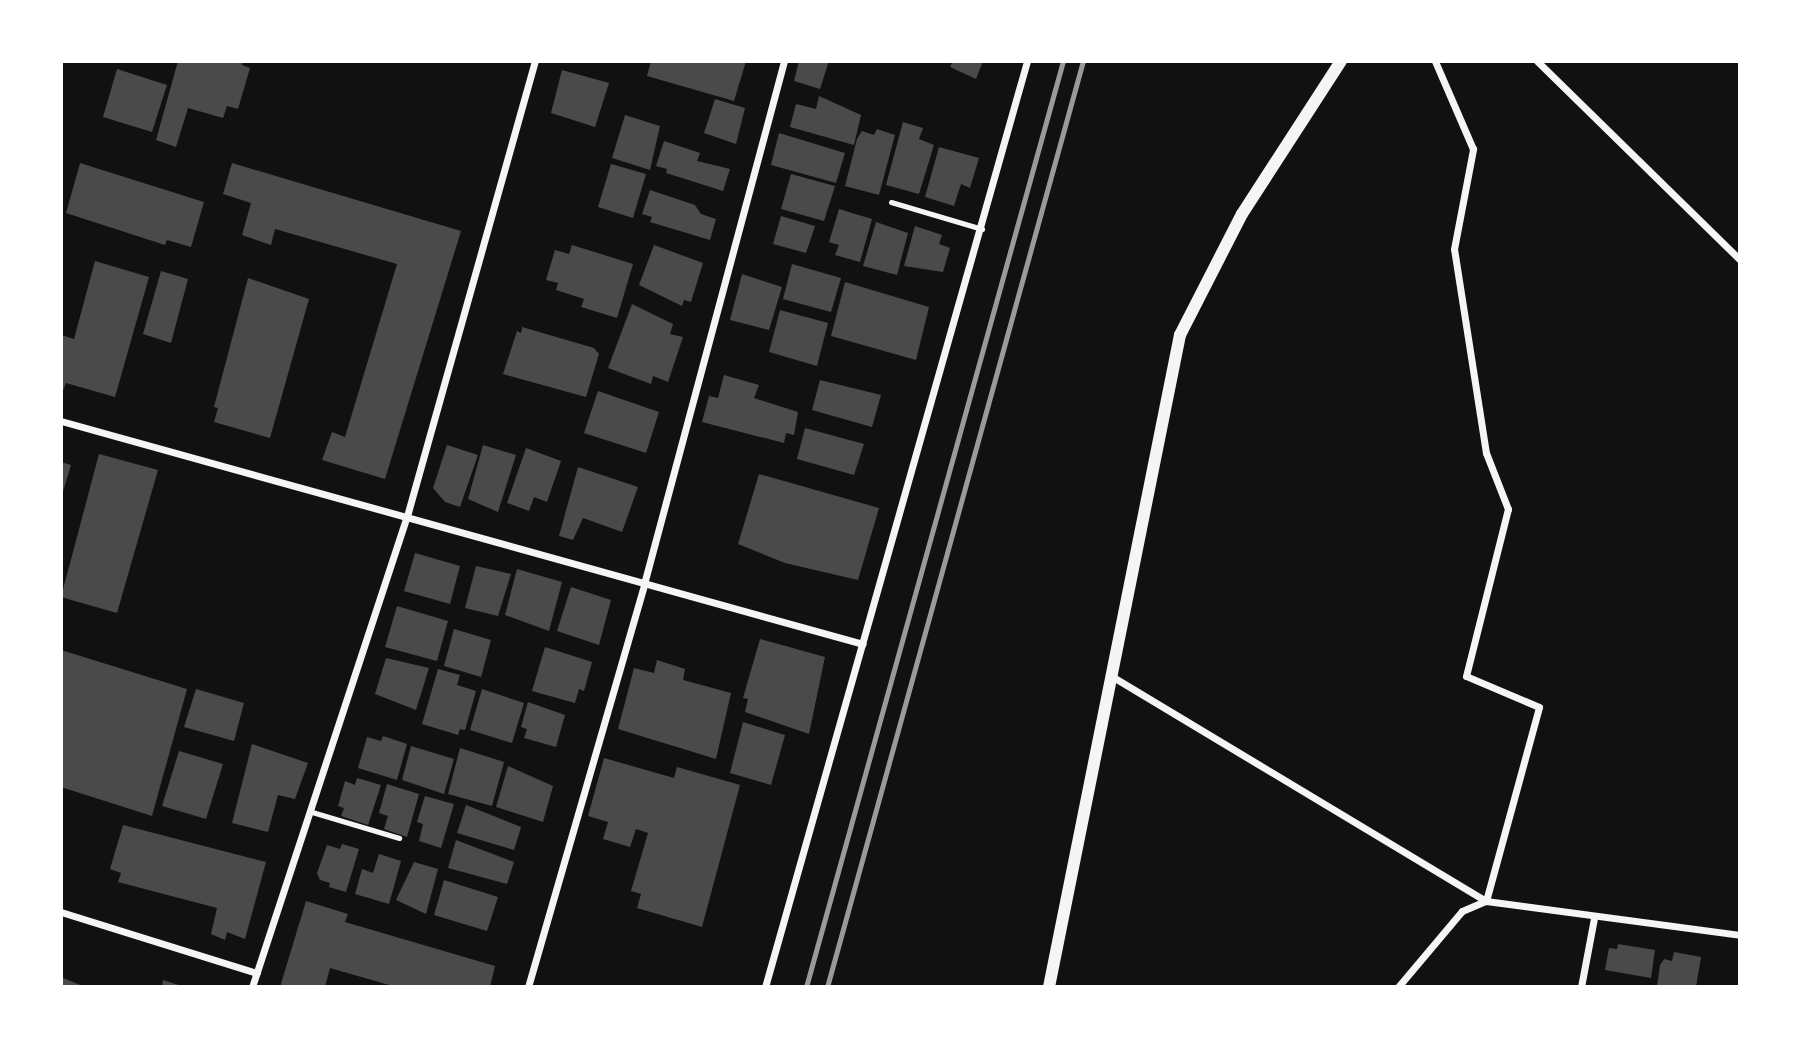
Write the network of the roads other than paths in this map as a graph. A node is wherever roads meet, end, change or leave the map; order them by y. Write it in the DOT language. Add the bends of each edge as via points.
graph roads {
  1 [pos="535,61"];
  2 [pos="784,61"];
  3 [pos="1027,61"];
  4 [pos="1341,61"];
  5 [pos="1435,61"];
  6 [pos="1536,61"];
  7 [pos="891,202"];
  8 [pos="982,229"];
  9 [pos="1740,260"];
  10 [pos="61,421"];
  11 [pos="407,516"];
  12 [pos="644,584"];
  13 [pos="863,644"];
  14 [pos="1113,677"];
  15 [pos="312,812"];
  16 [pos="399,838"];
  17 [pos="1486,901"];
  18 [pos="61,912"];
  19 [pos="1594,918"];
  20 [pos="1740,935"];
  21 [pos="257,973"];
  22 [pos="251,987"];
  23 [pos="528,987"];
  24 [pos="765,987"];
  25 [pos="1049,987"];
  26 [pos="1398,987"];
  27 [pos="1581,987"];
  1 -- 11 [label="street"];
  2 -- 12 [label="street"];
  3 -- 8 [label="street"];
  4 -- 14 [label="street" via="1242,214 1180,335"];
  5 -- 17 [label="street" via="1473,149 1454,249 1486,453 1508,509 1466,676 1539,707"];
  6 -- 9 [label="street"];
  7 -- 8 [label="lane"];
  8 -- 13 [label="street"];
  10 -- 11 [label="street"];
  11 -- 12 [label="street"];
  11 -- 15 [label="street"];
  12 -- 13 [label="street"];
  12 -- 23 [label="street"];
  13 -- 24 [label="street"];
  14 -- 17 [label="street"];
  14 -- 25 [label="street"];
  15 -- 16 [label="lane"];
  15 -- 21 [label="street"];
  17 -- 19 [label="street"];
  17 -- 26 [label="street" via="1462,911"];
  18 -- 21 [label="street"];
  19 -- 20 [label="street"];
  19 -- 27 [label="street"];
  21 -- 22 [label="street"];
}
